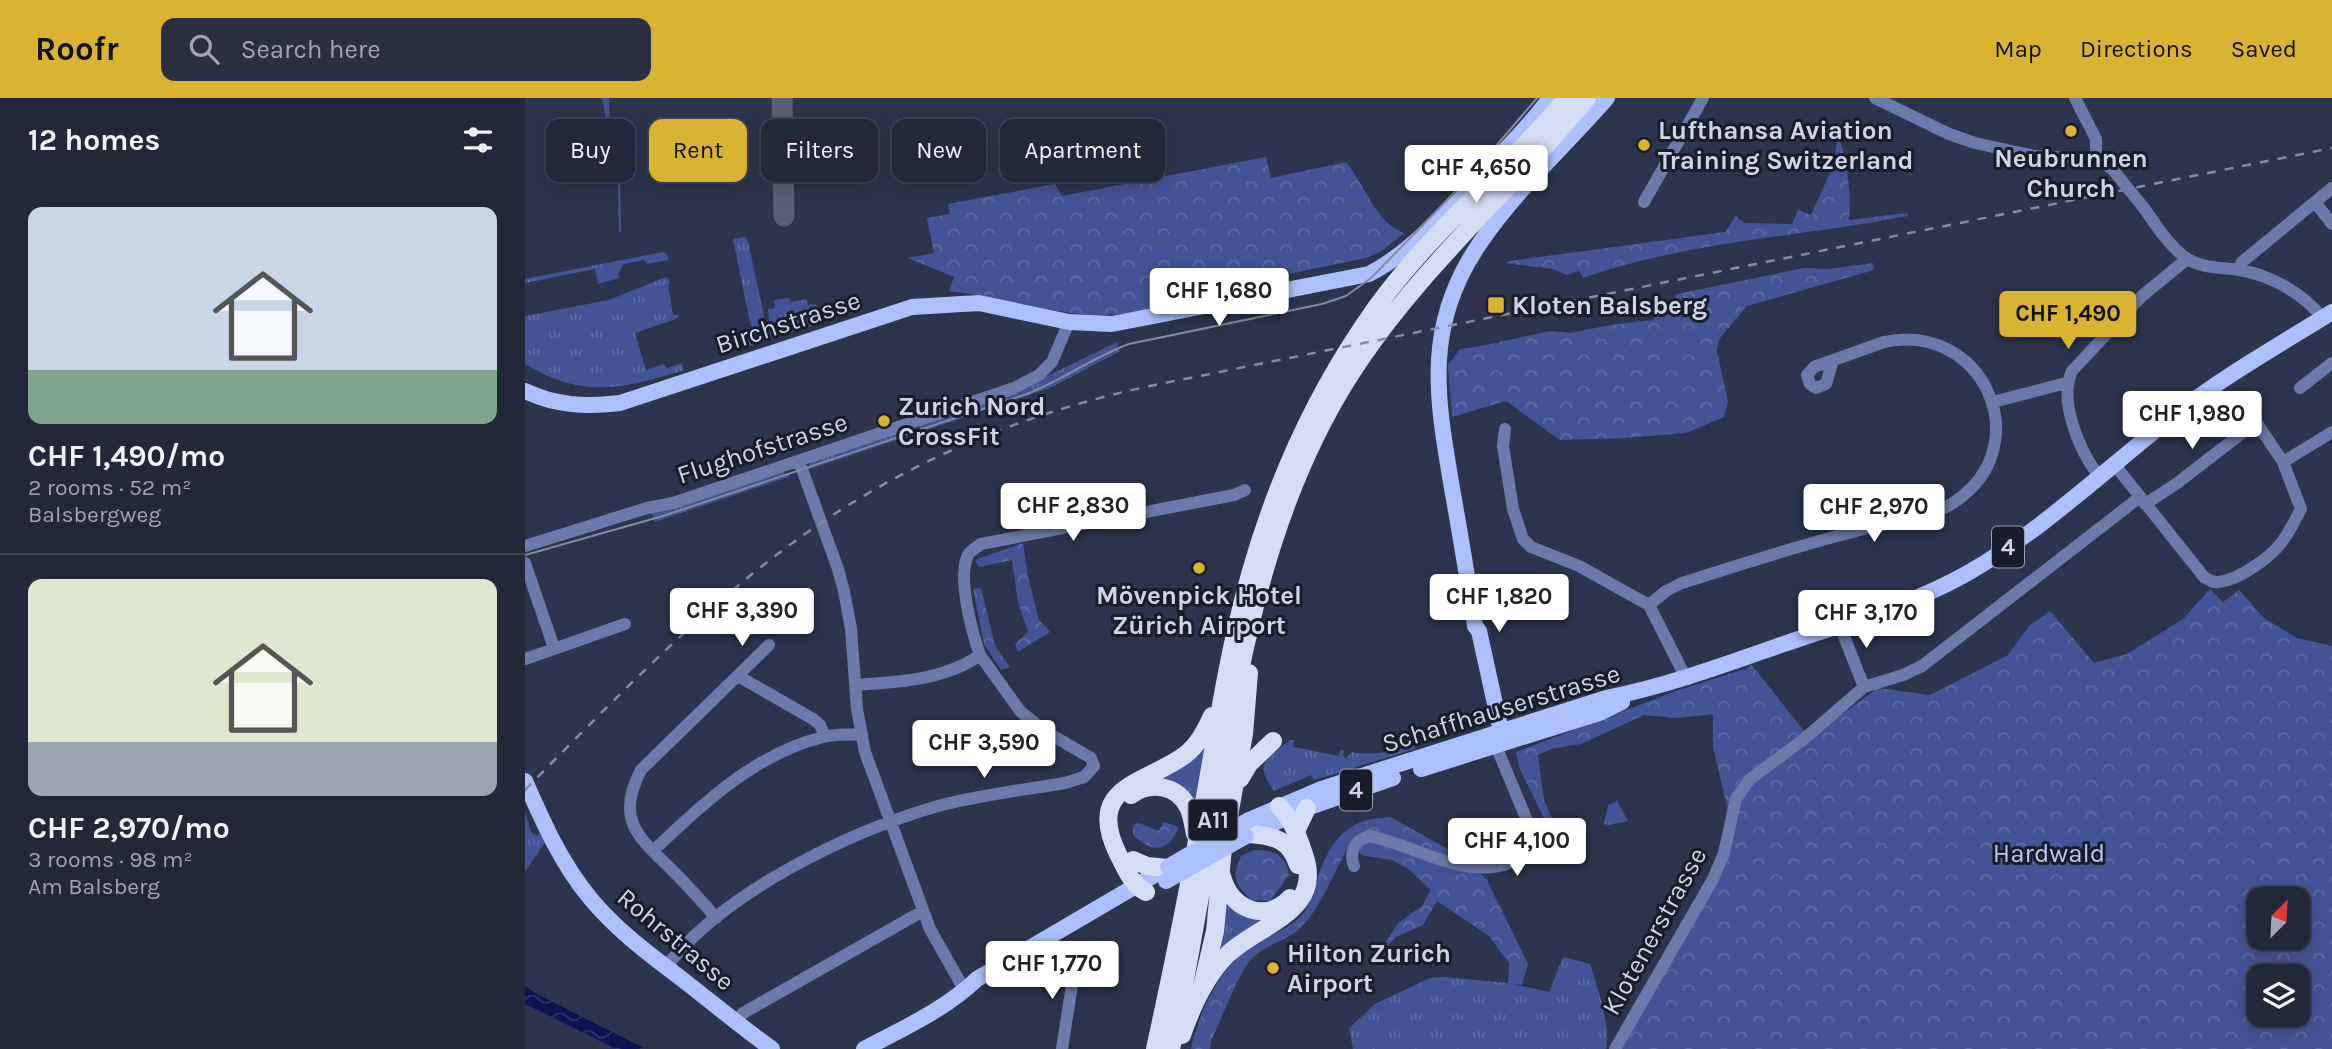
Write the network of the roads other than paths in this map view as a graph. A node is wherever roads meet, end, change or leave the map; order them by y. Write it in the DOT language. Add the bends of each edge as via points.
graph roads {
  1 [pos="1550,98"];
  2 [pos="1567,98"];
  3 [pos="1587,98"];
  4 [pos="1607,98"];
  5 [pos="1703,98"];
  6 [pos="1875,98"];
  7 [pos="2075,98"];
  8 [pos="2096,159"];
  9 [pos="2332,188"];
  10 [pos="1644,202"];
  11 [pos="2315,202"];
  12 [pos="2332,224"];
  13 [pos="2187,258"];
  14 [pos="2238,270"];
  15 [pos="2327,315"];
  16 [pos="1067,326"];
  17 [pos="1833,360"];
  18 [pos="2332,363"];
  19 [pos="525,383"];
  20 [pos="2066,383"];
  21 [pos="2300,388"];
  22 [pos="525,391"];
  23 [pos="632,398"];
  24 [pos="2242,401"];
  25 [pos="1993,402"];
  26 [pos="2256,423"];
  27 [pos="1505,429"];
  28 [pos="2332,432"];
  29 [pos="799,461"];
  30 [pos="2283,462"];
  31 [pos="2114,464"];
  32 [pos="2099,476"];
  33 [pos="1245,490"];
  34 [pos="2143,500"];
  35 [pos="525,546"];
  36 [pos="525,563"];
  37 [pos="1258,591"];
  38 [pos="1649,605"];
  39 [pos="625,624"];
  40 [pos="1840,626"];
  41 [pos="769,645"];
  42 [pos="554,648"];
  43 [pos="980,655"];
  44 [pos="525,659"];
  45 [pos="738,676"];
  46 [pos="1686,678"];
  47 [pos="856,685"];
  48 [pos="1224,687"];
  49 [pos="1864,687"];
  50 [pos="861,734"];
  51 [pos="1244,734"];
  52 [pos="825,736"];
  53 [pos="1495,737"];
  54 [pos="525,781"];
  55 [pos="1232,795"];
  56 [pos="1307,808"];
  57 [pos="1286,818"];
  58 [pos="892,822"];
  59 [pos="1248,830"];
  60 [pos="1197,842"];
  61 [pos="1292,850"];
  62 [pos="653,851"];
  63 [pos="1133,860"];
  64 [pos="1354,866"];
  65 [pos="1221,870"];
  66 [pos="1167,872"];
  67 [pos="1142,886"];
  68 [pos="923,911"];
  69 [pos="716,918"];
  70 [pos="1076,958"];
  71 [pos="666,967"];
  72 [pos="965,991"];
  73 [pos="1201,991"];
  74 [pos="736,1021"];
  75 [pos="883,1045"];
  76 [pos="771,1048"];
  77 [pos="864,1049"];
  78 [pos="1062,1049"];
  79 [pos="1155,1049"];
  80 [pos="1171,1049"];
  81 [pos="1177,1049"];
  82 [pos="1615,1049"];
  1 -- 16 [label="main road" via="1409,248 1370,274 1135,321"];
  2 -- 48 [label="highway, A11" via="1419,255 1377,305 1333,372 1294,449 1263,528"];
  3 -- 37 [label="highway, A11" via="1418,283 1367,350 1304,461"];
  4 -- 53 [label="main road" via="1481,241 1459,280 1444,322 1438,404 1475,626 1472,637"];
  5 -- 10 [label="street"];
  6 -- 8 [label="street" via="1949,134 1999,150"];
  7 -- 8 [label="street" via="2096,139"];
  8 -- 13 [label="street, bridge" via="2113,170"];
  9 -- 11 [label="street"];
  11 -- 12 [label="street"];
  11 -- 14 [label="street"];
  13 -- 14 [label="street" via="2207,267"];
  13 -- 20 [label="street" via="2142,296"];
  14 -- 15 [label="street" via="2285,287"];
  15 -- 31 [label="main road, Schaffhauserstrasse / 4" via="2227,376"];
  16 -- 23 [label="main road, Birchstrasse" via="981,313 961,305 929,304"];
  16 -- 29 [label="street, Flughofstrasse" via="1055,356 1032,380"];
  17 -- 25 [label="street" via="1891,341 1933,344 1970,365"];
  18 -- 21 [label="street"];
  19 -- 23 [label="main road, Birchstrasse" via="563,398"];
  20 -- 25 [label="street"];
  20 -- 32 [label="street" via="2080,446"];
  22 -- 23 [label="main road, Birchstrasse" via="572,405 612,404"];
  24 -- 26 [label="street"];
  25 -- 38 [label="street" via="1994,439 1989,461 1972,487 1950,505 1682,583"];
  26 -- 30 [label="street"];
  26 -- 34 [label="street" via="2176,484"];
  27 -- 38 [label="street" via="1503,446 1513,509 1523,539"];
  28 -- 30 [label="street"];
  29 -- 35 [label="street, Flughofstrasse"];
  29 -- 47 [label="street" via="844,591"];
  30 -- 34 [label="street" via="2301,509 2281,543 2265,559 2221,583 2204,577"];
  31 -- 32 [label="main road, Schaffhauserstrasse / 4"];
  31 -- 34 [label="street"];
  32 -- 40 [label="main road, Schaffhauserstrasse / 4" via="2033,530 1966,574 1896,607"];
  33 -- 43 [label="street" via="981,544 971,550 965,566 970,627"];
  34 -- 49 [label="street" via="1923,666"];
  36 -- 42 [label="street"];
  37 -- 51 [label="highway"];
  37 -- 80 [label="highway, A11" via="1234,698"];
  38 -- 46 [label="street"];
  39 -- 42 [label="street"];
  40 -- 46 [label="main road, Schaffhauserstrasse / 4"];
  40 -- 49 [label="street"];
  41 -- 45 [label="street"];
  42 -- 44 [label="street"];
  43 -- 47 [label="street" via="940,674"];
  43 -- 58 [label="street" via="1020,711 1091,758 1093,769 1065,783 939,806"];
  45 -- 52 [label="street" via="813,719"];
  45 -- 62 [label="street" via="635,780 630,804 633,824"];
  46 -- 53 [label="main road, Schaffhauserstrasse / 4" via="1598,713"];
  47 -- 50 [label="street"];
  48 -- 60 [label="highway, A11"];
  48 -- 67 [label="highway" via="1192,749 1131,783 1113,804 1110,833"];
  49 -- 82 [label="street, Klotenerstrasse" via="1738,793 1713,879"];
  50 -- 52 [label="street"];
  50 -- 58 [label="street"];
  51 -- 55 [label="highway"];
  51 -- 55 [label="highway" via="1259,745 1273,741 1249,764"];
  52 -- 62 [label="street" via="768,758 708,801"];
  53 -- 56 [label="main road, Schaffhauserstrasse / 4"];
  53 -- 57 [label="main road, Schaffhauserstrasse / 4" via="1321,789"];
  53 -- 64 [label="street" via="1533,835 1531,852 1496,867 1471,867 1369,836 1354,847"];
  54 -- 71 [label="main road, Rohrstrasse" via="552,840 590,897"];
  55 -- 65 [label="highway"];
  56 -- 57 [label="highway"];
  57 -- 59 [label="main road, Schaffhauserstrasse / 4"];
  57 -- 61 [label="highway"];
  57 -- 73 [label="highway" via="1307,865 1302,896 1284,917 1229,954"];
  58 -- 68 [label="street"];
  58 -- 69 [label="street" via="778,876"];
  59 -- 61 [label="highway"];
  59 -- 66 [label="main road, Schaffhauserstrasse / 4, bridge"];
  60 -- 63 [label="highway" via="1181,797 1161,787 1147,787 1129,796 1118,817 1120,835"];
  60 -- 79 [label="highway, A11"];
  61 -- 65 [label="highway" via="1299,869 1296,889 1285,903 1269,911 1249,910 1234,901"];
  62 -- 69 [label="street"];
  63 -- 66 [label="highway"];
  63 -- 67 [label="highway"];
  65 -- 73 [label="highway" via="1215,931"];
  66 -- 67 [label="main road, Schaffhauserstrasse / 4"];
  67 -- 72 [label="main road, Schaffhauserstrasse / 4" via="981,988"];
  68 -- 72 [label="street"];
  68 -- 74 [label="street"];
  69 -- 71 [label="street"];
  70 -- 78 [label="street"];
  71 -- 74 [label="main road, Rohrstrasse"];
  72 -- 75 [label="main road, Schaffhauserstrasse / 4"];
  73 -- 81 [label="highway"];
  74 -- 76 [label="main road, Rohrstrasse"];
  75 -- 77 [label="main road, Schaffhauserstrasse / 4"];
}
